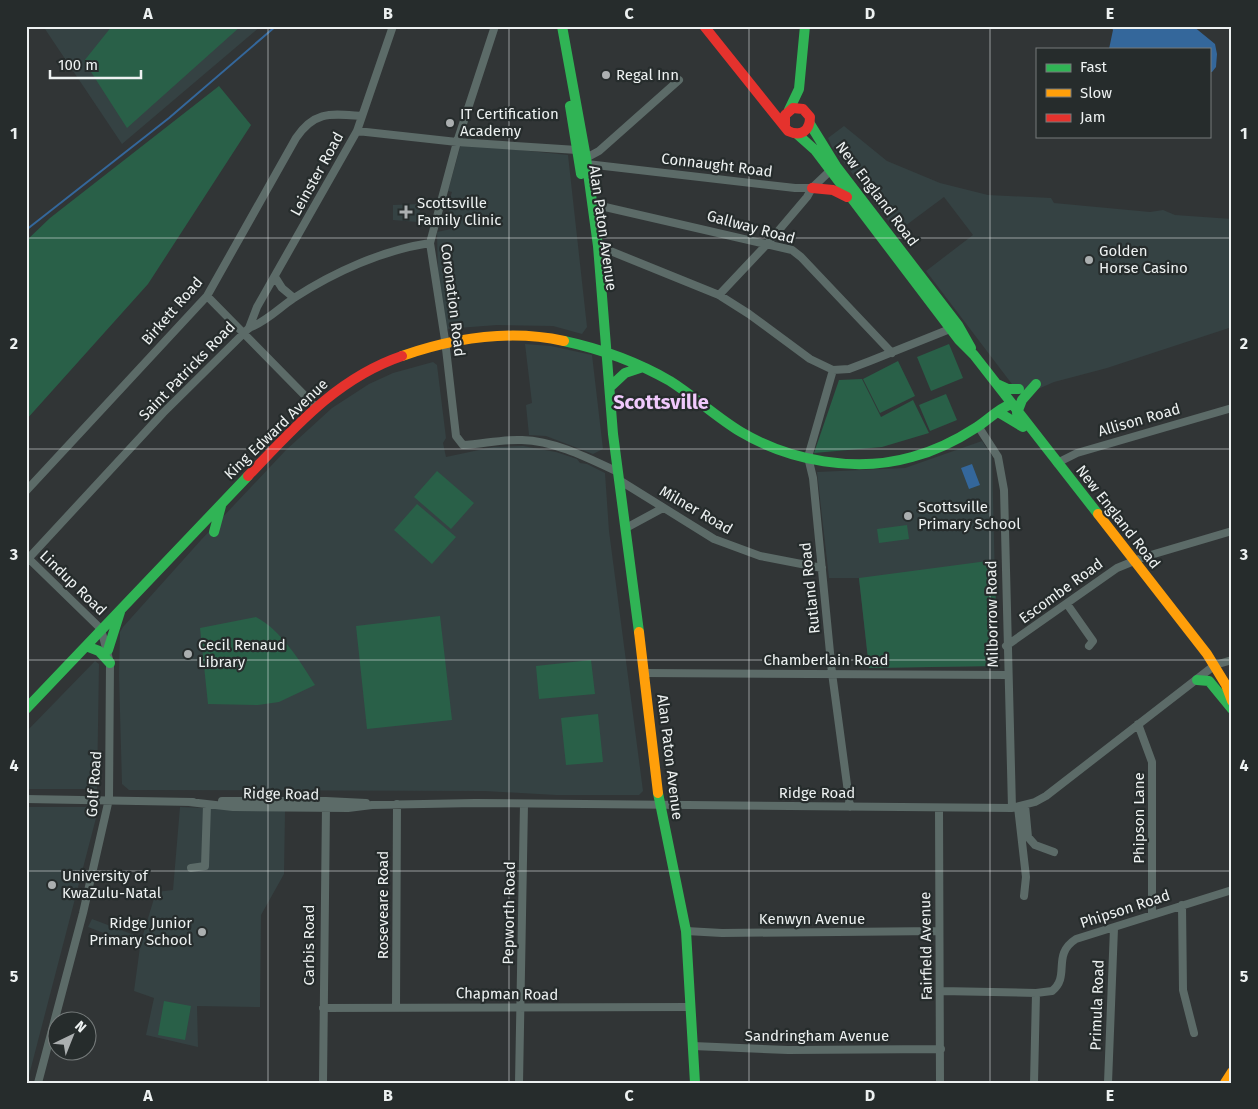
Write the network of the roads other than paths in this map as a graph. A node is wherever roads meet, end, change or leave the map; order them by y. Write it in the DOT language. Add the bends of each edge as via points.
graph roads {
  1 [pos="393,26"];
  2 [pos="495,26"];
  3 [pos="554,26"];
  4 [pos="562,26"];
  5 [pos="704,26"];
  6 [pos="805,26"];
  7 [pos="679,80"];
  8 [pos="799,89"];
  9 [pos="761,96"];
  10 [pos="804,109"];
  11 [pos="788,111"];
  12 [pos="362,116"];
  13 [pos="810,124"];
  14 [pos="785,125"];
  15 [pos="357,131"];
  16 [pos="797,134"];
  17 [pos="457,142"];
  18 [pos="577,150"];
  19 [pos="586,161"];
  20 [pos="833,169"];
  21 [pos="812,188"];
  22 [pos="850,198"];
  23 [pos="592,204"];
  24 [pos="430,243"];
  25 [pos="768,243"];
  26 [pos="598,246"];
  27 [pos="275,277"];
  28 [pos="719,295"];
  29 [pos="207,296"];
  30 [pos="294,298"];
  31 [pos="954,327"];
  32 [pos="246,330"];
  33 [pos="445,340"];
  34 [pos="605,351"];
  35 [pos="892,353"];
  36 [pos="643,367"];
  37 [pos="833,370"];
  38 [pos="995,384"];
  39 [pos="1036,384"];
  40 [pos="610,388"];
  41 [pos="1019,389"];
  42 [pos="316,407"];
  43 [pos="1003,407"];
  44 [pos="1232,408"];
  45 [pos="1018,413"];
  46 [pos="978,426"];
  47 [pos="613,434"];
  48 [pos="456,436"];
  49 [pos="1039,441"];
  50 [pos="808,457"];
  51 [pos="1056,463"];
  52 [pos="618,476"];
  53 [pos="26,491"];
  54 [pos="223,501"];
  55 [pos="663,508"];
  56 [pos="626,528"];
  57 [pos="1232,531"];
  58 [pos="214,532"];
  59 [pos="27,559"];
  60 [pos="1133,561"];
  61 [pos="822,568"];
  62 [pos="1066,604"];
  63 [pos="123,607"];
  64 [pos="101,629"];
  65 [pos="86,646"];
  66 [pos="1006,646"];
  67 [pos="1089,646"];
  68 [pos="108,650"];
  69 [pos="1232,660"];
  70 [pos="110,663"];
  71 [pos="1216,665"];
  72 [pos="645,673"];
  73 [pos="832,673"];
  74 [pos="1008,675"];
  75 [pos="1197,680"];
  76 [pos="1232,701"];
  77 [pos="26,709"];
  78 [pos="1232,709"];
  79 [pos="1138,724"];
  80 [pos="26,799"];
  81 [pos="109,799"];
  82 [pos="189,802"];
  83 [pos="326,804"];
  84 [pos="397,804"];
  85 [pos="524,804"];
  86 [pos="207,805"];
  87 [pos="659,805"];
  88 [pos="850,806"];
  89 [pos="1018,806"];
  90 [pos="939,808"];
  91 [pos="1054,852"];
  92 [pos="191,868"];
  93 [pos="1232,890"];
  94 [pos="1024,896"];
  95 [pos="1182,905"];
  96 [pos="1152,914"];
  97 [pos="1114,928"];
  98 [pos="686,931"];
  99 [pos="939,931"];
  100 [pos="941,991"];
  101 [pos="1036,993"];
  102 [pos="396,1007"];
  103 [pos="691,1007"];
  104 [pos="323,1008"];
  105 [pos="521,1009"];
  106 [pos="1194,1033"];
  107 [pos="693,1046"];
  108 [pos="941,1049"];
  109 [pos="1232,1072"];
  110 [pos="38,1083"];
  111 [pos="322,1083"];
  112 [pos="518,1083"];
  113 [pos="694,1083"];
  114 [pos="940,1083"];
  115 [pos="1034,1083"];
  116 [pos="1108,1083"];
  117 [pos="1226,1083"];
  1 -- 12 [label="street, Leinster Road"];
  2 -- 17 [label="street, Coronation Road"];
  3 -- 18 [label="main road, Alan Paton Avenue"];
  4 -- 19 [label="main road, Alan Paton Avenue"];
  5 -- 9 [label="main road"];
  6 -- 8 [label="main road"];
  7 -- 19 [label="street"];
  8 -- 10 [label="main road"];
  8 -- 11 [label="main road"];
  9 -- 11 [label="main road" via="776,108"];
  9 -- 14 [label="main road"];
  10 -- 11 [label="main road"];
  10 -- 13 [label="main road" via="810,117"];
  11 -- 14 [label="main road"];
  12 -- 15 [label="street, Leinster Road"];
  12 -- 29 [label="street, Birkett Road" via="330,115 307,123"];
  13 -- 16 [label="main road" via="807,130"];
  13 -- 20 [label="main road, New England Road"];
  14 -- 16 [label="main road"];
  15 -- 17 [label="street"];
  15 -- 27 [label="street, Leinster Road"];
  16 -- 20 [label="main road, New England Road"];
  17 -- 18 [label="street"];
  17 -- 24 [label="street, Coronation Road"];
  18 -- 34 [label="main road, Alan Paton Avenue"];
  19 -- 21 [label="street, Connaught Road"];
  19 -- 23 [label="main road, Alan Paton Avenue"];
  20 -- 21 [label="street"];
  20 -- 22 [label="main road, New England Road"];
  20 -- 31 [label="main road, New England Road"];
  21 -- 22 [label="main road" via="833,190"];
  21 -- 25 [label="street"];
  22 -- 31 [label="main road, New England Road"];
  23 -- 25 [label="street, Gallway Road"];
  23 -- 26 [label="main road, Alan Paton Avenue"];
  24 -- 30 [label="street, Saint Patricks Road" via="395,250"];
  24 -- 33 [label="street, Coronation Road"];
  25 -- 28 [label="street"];
  25 -- 35 [label="street, Gallway Road" via="789,249 801,257"];
  26 -- 28 [label="street"];
  26 -- 34 [label="main road, Alan Paton Avenue"];
  27 -- 30 [label="street"];
  27 -- 32 [label="street, Leinster Road"];
  28 -- 37 [label="street" via="810,359"];
  29 -- 32 [label="street"];
  29 -- 53 [label="street, Birkett Road"];
  30 -- 32 [label="street, Saint Patricks Road"];
  31 -- 35 [label="street"];
  31 -- 38 [label="main road, New England Road"];
  32 -- 42 [label="street"];
  32 -- 59 [label="street, Saint Patricks Road" via="163,413"];
  33 -- 34 [label="main road, King Edward Avenue" via="505,335 542,336"];
  33 -- 42 [label="main road, King Edward Avenue" via="413,350 366,372 343,385"];
  33 -- 48 [label="street, Coronation Road"];
  34 -- 36 [label="main road, King Edward Avenue"];
  34 -- 40 [label="main road, Alan Paton Avenue"];
  34 -- 47 [label="main road, Alan Paton Avenue" via="606,409"];
  35 -- 37 [label="street" via="849,369"];
  36 -- 40 [label="main road" via="625,373"];
  36 -- 50 [label="main road, King Edward Avenue" via="752,439"];
  37 -- 50 [label="street, Rutland Road"];
  38 -- 41 [label="main road"];
  38 -- 43 [label="main road, New England Road"];
  38 -- 43 [label="main road"];
  39 -- 45 [label="main road" via="1022,400"];
  40 -- 47 [label="main road, Alan Paton Avenue"];
  42 -- 54 [label="main road, King Edward Avenue"];
  43 -- 45 [label="main road, New England Road"];
  43 -- 46 [label="main road, King Edward Avenue"];
  43 -- 49 [label="main road"];
  44 -- 51 [label="street, Allison Road" via="1077,453"];
  45 -- 49 [label="main road, New England Road"];
  46 -- 50 [label="main road, King Edward Avenue" via="927,452 892,462 854,464"];
  46 -- 66 [label="street, Milborrow Road" via="998,457 1004,490"];
  47 -- 52 [label="main road, Alan Paton Avenue"];
  48 -- 52 [label="street, Milner Road" via="463,445 502,440 538,442 590,459"];
  49 -- 51 [label="main road, New England Road"];
  50 -- 61 [label="street, Rutland Road"];
  51 -- 60 [label="main road, New England Road"];
  52 -- 55 [label="street, Milner Road"];
  52 -- 56 [label="main road, Alan Paton Avenue"];
  54 -- 58 [label="main road"];
  54 -- 63 [label="main road, King Edward Avenue"];
  55 -- 56 [label="street"];
  55 -- 61 [label="street, Milner Road" via="714,539 736,548 783,562"];
  56 -- 72 [label="main road, Alan Paton Avenue"];
  57 -- 60 [label="street, Escombe Road"];
  59 -- 64 [label="street, Lindup Road"];
  60 -- 62 [label="street, Escombe Road" via="1117,568"];
  60 -- 71 [label="main road, New England Road"];
  61 -- 73 [label="street, Rutland Road"];
  62 -- 66 [label="street, Escombe Road"];
  62 -- 67 [label="street" via="1094,641"];
  63 -- 64 [label="main road, King Edward Avenue"];
  63 -- 68 [label="main road"];
  64 -- 65 [label="main road, King Edward Avenue"];
  64 -- 68 [label="street, Golf Road"];
  65 -- 70 [label="main road" via="99,651"];
  65 -- 77 [label="main road, King Edward Avenue"];
  66 -- 74 [label="street, Milborrow Road"];
  68 -- 70 [label="street, Golf Road"];
  69 -- 71 [label="street"];
  70 -- 81 [label="street, Golf Road"];
  71 -- 75 [label="street, Ridge Road"];
  71 -- 76 [label="main road, New England Road"];
  72 -- 73 [label="street, Chamberlain Road"];
  72 -- 87 [label="main road, Alan Paton Avenue"];
  73 -- 74 [label="street, Chamberlain Road"];
  73 -- 88 [label="street, Rutland Road"];
  74 -- 89 [label="street, Milborrow Road"];
  75 -- 78 [label="main road" via="1209,681"];
  75 -- 79 [label="street, Ridge Road"];
  79 -- 89 [label="street, Ridge Road" via="1046,796"];
  79 -- 96 [label="street, Phipson Lane" via="1152,762"];
  80 -- 81 [label="street, Ridge Road"];
  81 -- 82 [label="street, Ridge Road"];
  81 -- 110 [label="street, Golf Road"];
  82 -- 83 [label="street, Ridge Road"];
  82 -- 86 [label="street, Ridge Road"];
  83 -- 84 [label="street, Ridge Road" via="348,808"];
  83 -- 86 [label="street, Ridge Road"];
  83 -- 104 [label="street, Carbis Road"];
  84 -- 85 [label="street, Ridge Road"];
  84 -- 102 [label="street, Roseveare Road"];
  85 -- 87 [label="street, Ridge Road"];
  85 -- 105 [label="street, Pepworth Road"];
  86 -- 92 [label="street" via="205,866"];
  87 -- 88 [label="street, Ridge Road"];
  87 -- 98 [label="main road, Alan Paton Avenue"];
  88 -- 90 [label="street, Ridge Road"];
  89 -- 90 [label="street, Ridge Road"];
  89 -- 91 [label="street" via="1028,837 1035,845"];
  89 -- 94 [label="street" via="1026,878"];
  90 -- 99 [label="street, Fairfield Avenue"];
  93 -- 95 [label="street, Phipson Road"];
  95 -- 96 [label="street, Phipson Road"];
  95 -- 106 [label="street" via="1182,990"];
  96 -- 97 [label="street, Phipson Road"];
  97 -- 101 [label="street, Phipson Road" via="1069,943 1062,953 1058,985 1052,991"];
  97 -- 116 [label="street, Primula Road"];
  98 -- 99 [label="street, Kenwyn Avenue"];
  98 -- 103 [label="main road, Alan Paton Avenue"];
  99 -- 100 [label="street, Fairfield Avenue"];
  100 -- 101 [label="street, Phipson Road"];
  100 -- 108 [label="street, Fairfield Avenue"];
  101 -- 115 [label="street"];
  102 -- 104 [label="street, Chapman Road"];
  102 -- 105 [label="street, Chapman Road"];
  103 -- 105 [label="street, Chapman Road"];
  103 -- 107 [label="main road, Alan Paton Avenue"];
  104 -- 111 [label="street, Carbis Road"];
  105 -- 112 [label="street, Pepworth Road"];
  107 -- 108 [label="street, Sandringham Avenue" via="770,1050"];
  107 -- 113 [label="main road, Alan Paton Avenue"];
  108 -- 114 [label="street, Fairfield Avenue"];
  109 -- 117 [label="main road"];
}
